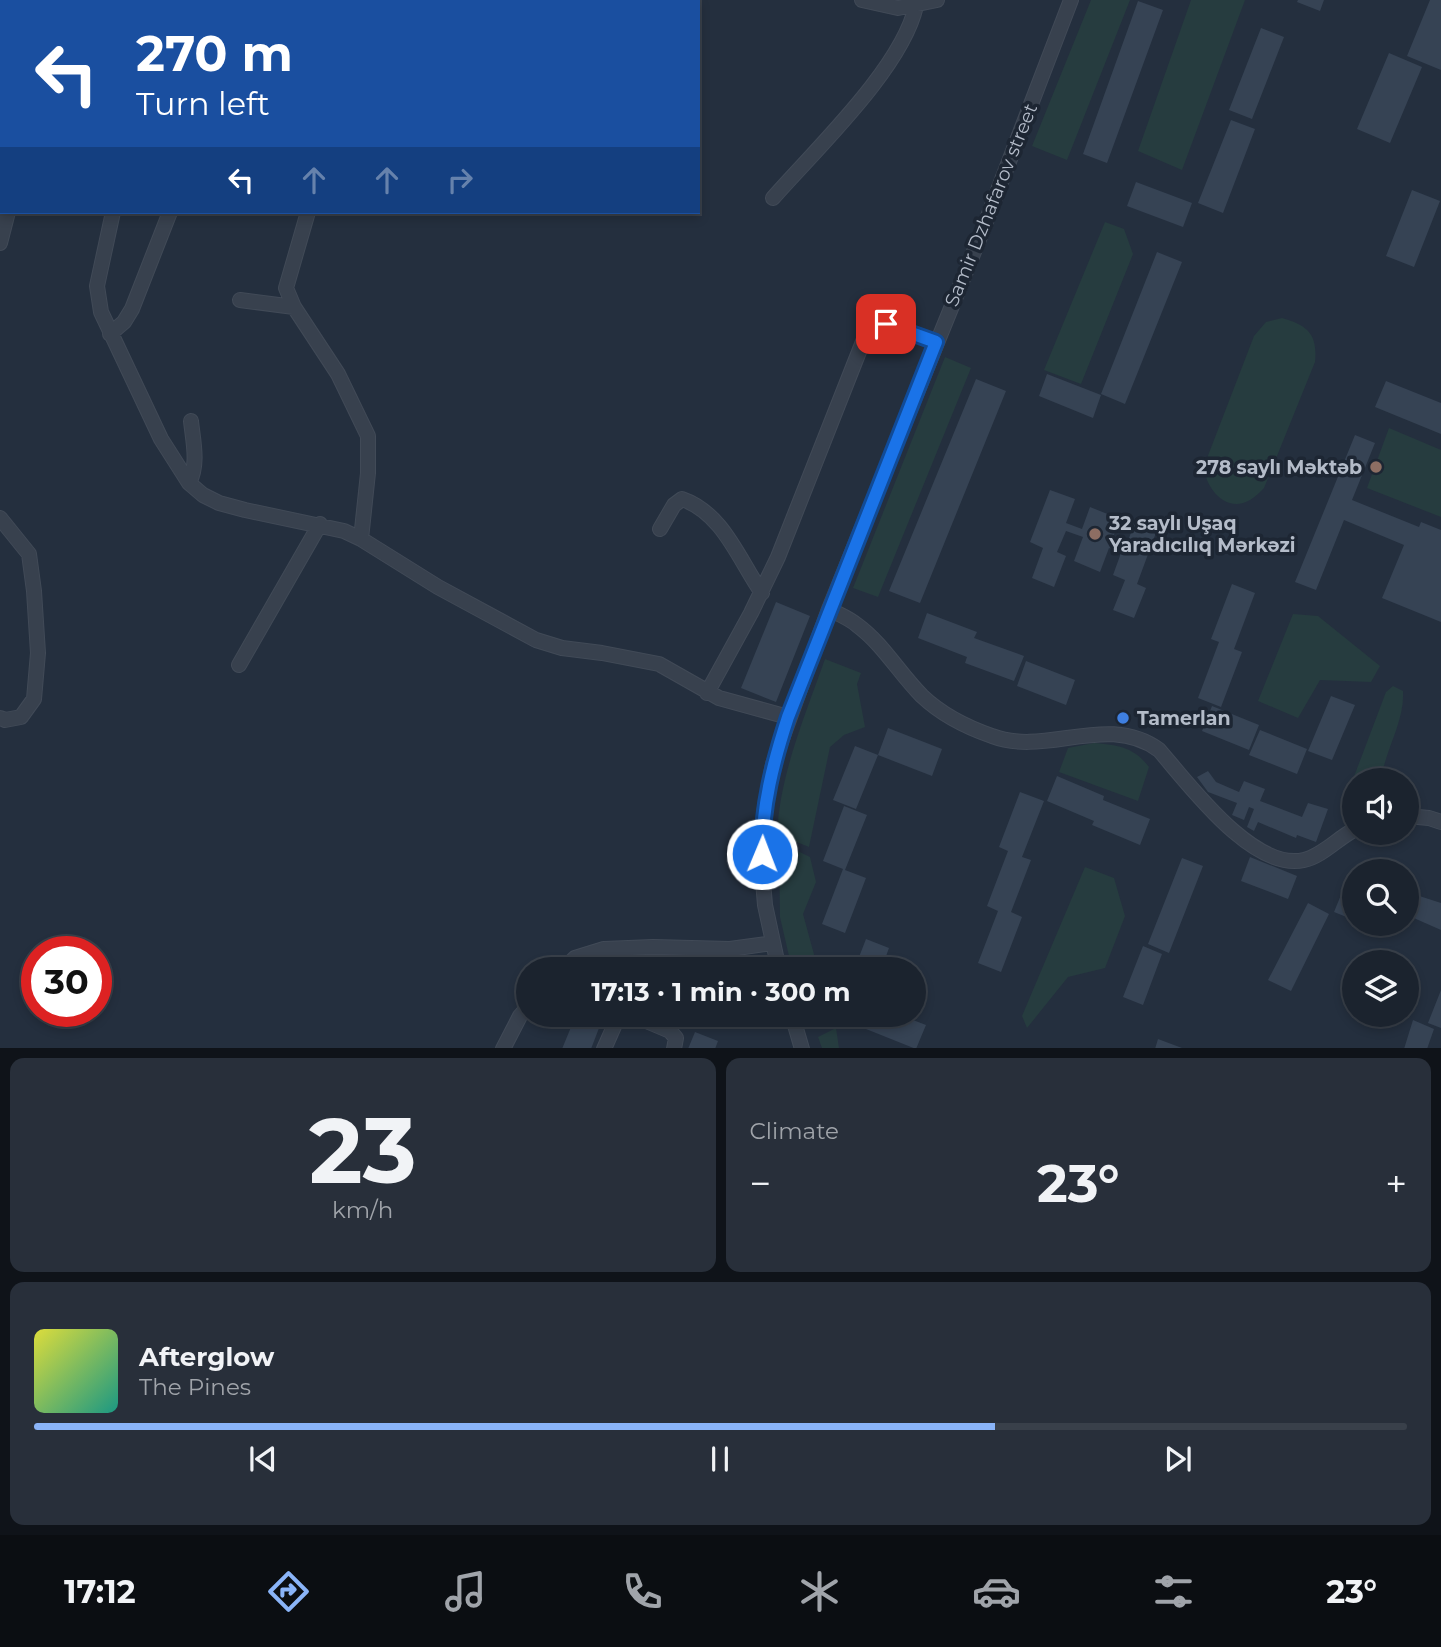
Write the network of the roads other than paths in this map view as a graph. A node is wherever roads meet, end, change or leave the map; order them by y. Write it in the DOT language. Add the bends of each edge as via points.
graph roads {
  1 [pos="862,0"];
  2 [pos="937,0"];
  3 [pos="1072,0"];
  4 [pos="916,6"];
  5 [pos="773,198"];
  6 [pos="7,214"];
  7 [pos="113,214"];
  8 [pos="169,214"];
  9 [pos="307,214"];
  10 [pos="0,243"];
  11 [pos="240,300"];
  12 [pos="294,307"];
  13 [pos="110,334"];
  14 [pos="936,342"];
  15 [pos="191,421"];
  16 [pos="189,483"];
  17 [pos="0,518"];
  18 [pos="320,524"];
  19 [pos="660,529"];
  20 [pos="361,539"];
  21 [pos="762,593"];
  22 [pos="829,609"];
  23 [pos="239,665"];
  24 [pos="707,693"];
  25 [pos="788,717"];
  26 [pos="0,718"];
  27 [pos="1419,817"];
  28 [pos="1441,822"];
  29 [pos="1342,838"];
  30 [pos="773,943"];
  31 [pos="578,957"];
  32 [pos="776,957"];
  33 [pos="516,1024"];
  34 [pos="614,1027"];
  35 [pos="660,1027"];
  36 [pos="796,1027"];
  37 [pos="503,1048"];
  38 [pos="604,1048"];
  39 [pos="674,1048"];
  40 [pos="802,1048"];
  1 -- 4 [label="street" via="898,8"];
  2 -- 4 [label="street"];
  3 -- 14 [label="street, Samir Dzhafarov street"];
  4 -- 5 [label="street" via="911,25 868,91"];
  6 -- 10 [label="street"];
  7 -- 13 [label="street" via="97,286"];
  8 -- 13 [label="street" via="132,309"];
  9 -- 12 [label="street" via="286,288"];
  11 -- 12 [label="street"];
  12 -- 20 [label="street" via="338,374 368,436"];
  13 -- 16 [label="street" via="161,439"];
  14 -- 21 [label="street" via="877,322 868,329"];
  14 -- 22 [label="street, Samir Dzhafarov street"];
  15 -- 16 [label="street" via="194,465"];
  16 -- 18 [label="street" via="219,503"];
  17 -- 26 [label="street" via="29,554 38,653 34,699 22,717"];
  18 -- 20 [label="street"];
  18 -- 23 [label="street"];
  19 -- 21 [label="street" via="674,505 682,499 692,502 721,527"];
  20 -- 24 [label="street" via="536,640 659,664"];
  21 -- 24 [label="street"];
  22 -- 25 [label="street, Samir Dzhafarov street"];
  22 -- 29 [label="street" via="855,622 921,695 964,725 1014,741 1113,733 1134,736 1159,750 1228,829 1273,855 1303,860"];
  24 -- 25 [label="street"];
  25 -- 30 [label="street, Samir Dzhafarov street" via="764,813 762,869"];
  27 -- 28 [label="street"];
  30 -- 31 [label="street" via="730,949 604,949"];
  30 -- 32 [label="street, Samir Dzhafarov street"];
  33 -- 37 [label="street"];
  34 -- 38 [label="street"];
  35 -- 39 [label="street" via="676,1038"];
  36 -- 40 [label="street"];
}
